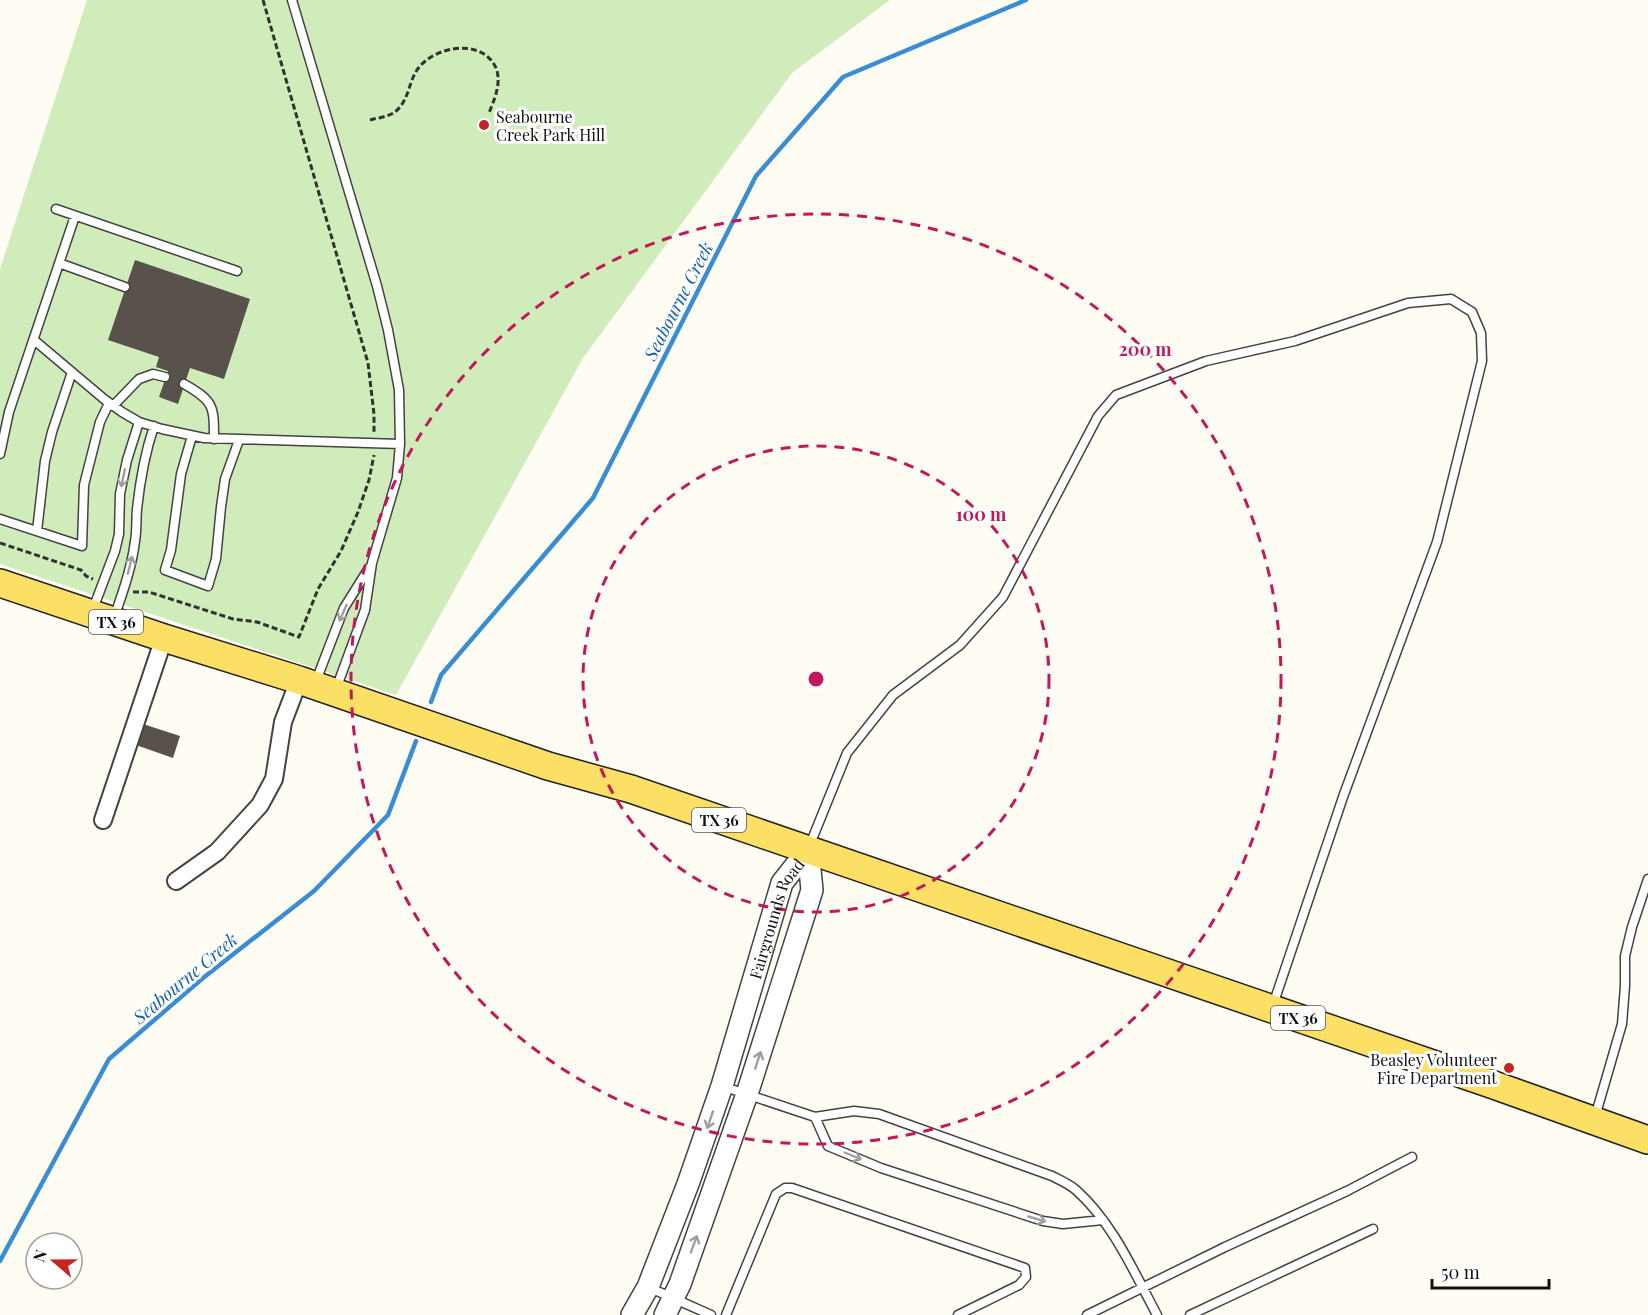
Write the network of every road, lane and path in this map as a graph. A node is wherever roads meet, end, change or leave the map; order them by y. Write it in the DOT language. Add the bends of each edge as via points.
graph roads {
  1 [pos="263,0"];
  2 [pos="292,0"];
  3 [pos="489,113"];
  4 [pos="370,120"];
  5 [pos="56,209"];
  6 [pos="75,216"];
  7 [pos="59,263"];
  8 [pos="237,271"];
  9 [pos="124,287"];
  10 [pos="34,340"];
  11 [pos="72,372"];
  12 [pos="165,377"];
  13 [pos="184,384"];
  14 [pos="111,404"];
  15 [pos="139,422"];
  16 [pos="154,426"];
  17 [pos="192,436"];
  18 [pos="214,439"];
  19 [pos="239,440"];
  20 [pos="374,443"];
  21 [pos="400,444"];
  22 [pos="0,454"];
  23 [pos="0,519"];
  24 [pos="37,531"];
  25 [pos="0,543"];
  26 [pos="372,563"];
  27 [pos="104,582"];
  28 [pos="0,583"];
  29 [pos="124,590"];
  30 [pos="102,617"];
  31 [pos="164,638"];
  32 [pos="316,686"];
  33 [pos="103,820"];
  34 [pos="808,850"];
  35 [pos="1648,879"];
  36 [pos="176,881"];
  37 [pos="1272,1009"];
  38 [pos="722,1086"];
  39 [pos="747,1094"];
  40 [pos="815,1117"];
  41 [pos="1594,1121"];
  42 [pos="1648,1140"];
  43 [pos="1412,1157"];
  44 [pos="1103,1220"];
  45 [pos="1373,1229"];
  46 [pos="648,1287"];
  47 [pos="1142,1288"];
  48 [pos="669,1307"];
  49 [pos="632,1315"];
  50 [pos="711,1315"];
  51 [pos="726,1315"];
  52 [pos="958,1315"];
  53 [pos="1087,1315"];
  54 [pos="1156,1315"];
  55 [pos="1190,1315"];
  1 -- 20 [label="path" via="368,363"];
  2 -- 21 [label="lane" via="388,330 399,390"];
  3 -- 4 [label="path" via="497,87 497,70 477,51 459,48 429,58 417,70 399,108 393,114"];
  5 -- 6 [label="lane"];
  6 -- 7 [label="lane"];
  6 -- 8 [label="lane"];
  7 -- 9 [label="lane"];
  7 -- 10 [label="lane"];
  10 -- 11 [label="lane"];
  10 -- 22 [label="lane" via="9,412"];
  11 -- 14 [label="lane"];
  11 -- 24 [label="lane" via="45,461"];
  12 -- 14 [label="lane" via="153,374 139,379"];
  13 -- 18 [label="lane" via="207,400 214,414"];
  14 -- 15 [label="lane"];
  14 -- 24 [label="lane" via="100,422 84,485 82,546"];
  15 -- 16 [label="lane"];
  15 -- 27 [label="lane, one-way" via="120,494 119,534"];
  16 -- 17 [label="lane"];
  29 -- 16 [label="lane, one-way" via="135,542 142,474"];
  17 -- 18 [label="lane"];
  17 -- 19 [label="lane" via="181,474 165,570 208,586 216,559 225,479"];
  18 -- 19 [label="lane"];
  19 -- 20 [label="lane"];
  20 -- 21 [label="lane"];
  20 -- 29 [label="path" via="373,463 358,512 318,589 299,637 148,592"];
  21 -- 26 [label="lane" via="397,478"];
  23 -- 24 [label="lane"];
  25 -- 27 [label="path" via="81,570 86,576"];
  26 -- 32 [label="lane, one-way" via="344,608"];
  26 -- 32 [label="lane" via="365,610"];
  27 -- 30 [label="lane"];
  28 -- 30 [label="main road, TX 36"];
  29 -- 30 [label="lane"];
  30 -- 31 [label="main road, TX 36"];
  31 -- 32 [label="main road, TX 36"];
  31 -- 33 [label="street"];
  32 -- 34 [label="main road, TX 36"];
  32 -- 36 [label="street" via="283,722 274,779 260,805 217,852"];
  34 -- 37 [label="main road, TX 36"];
  34 -- 37 [label="lane" via="847,753 893,695 960,645 1003,597 1098,416 1116,395 1206,361 1295,341 1408,303 1451,299 1472,312 1481,333 1482,361 1437,542 1343,797"];
  34 -- 38 [label="street, Fairgrounds Road" via="782,882"];
  39 -- 34 [label="street, Fairgrounds Road, one-way" via="812,890"];
  35 -- 41 [label="lane" via="1625,956 1622,1024"];
  37 -- 41 [label="main road, TX 36"];
  38 -- 39 [label="lane"];
  38 -- 46 [label="street, Fairgrounds Road, one-way"];
  39 -- 40 [label="lane"];
  48 -- 39 [label="street, Fairgrounds Road, one-way"];
  40 -- 44 [label="lane" via="854,1112 879,1114 1020,1164 1075,1189"];
  40 -- 44 [label="lane, one-way" via="828,1146 881,1168 1043,1221 1063,1224"];
  41 -- 42 [label="main road, TX 36"];
  43 -- 47 [label="lane"];
  44 -- 47 [label="lane"];
  45 -- 55 [label="lane"];
  46 -- 48 [label="lane"];
  46 -- 49 [label="street, Fairgrounds Road"];
  47 -- 53 [label="lane"];
  47 -- 54 [label="lane"];
  48 -- 50 [label="lane"];
  51 -- 52 [label="lane" via="776,1194 784,1188 1025,1268 1026,1277 1019,1285"];
}
